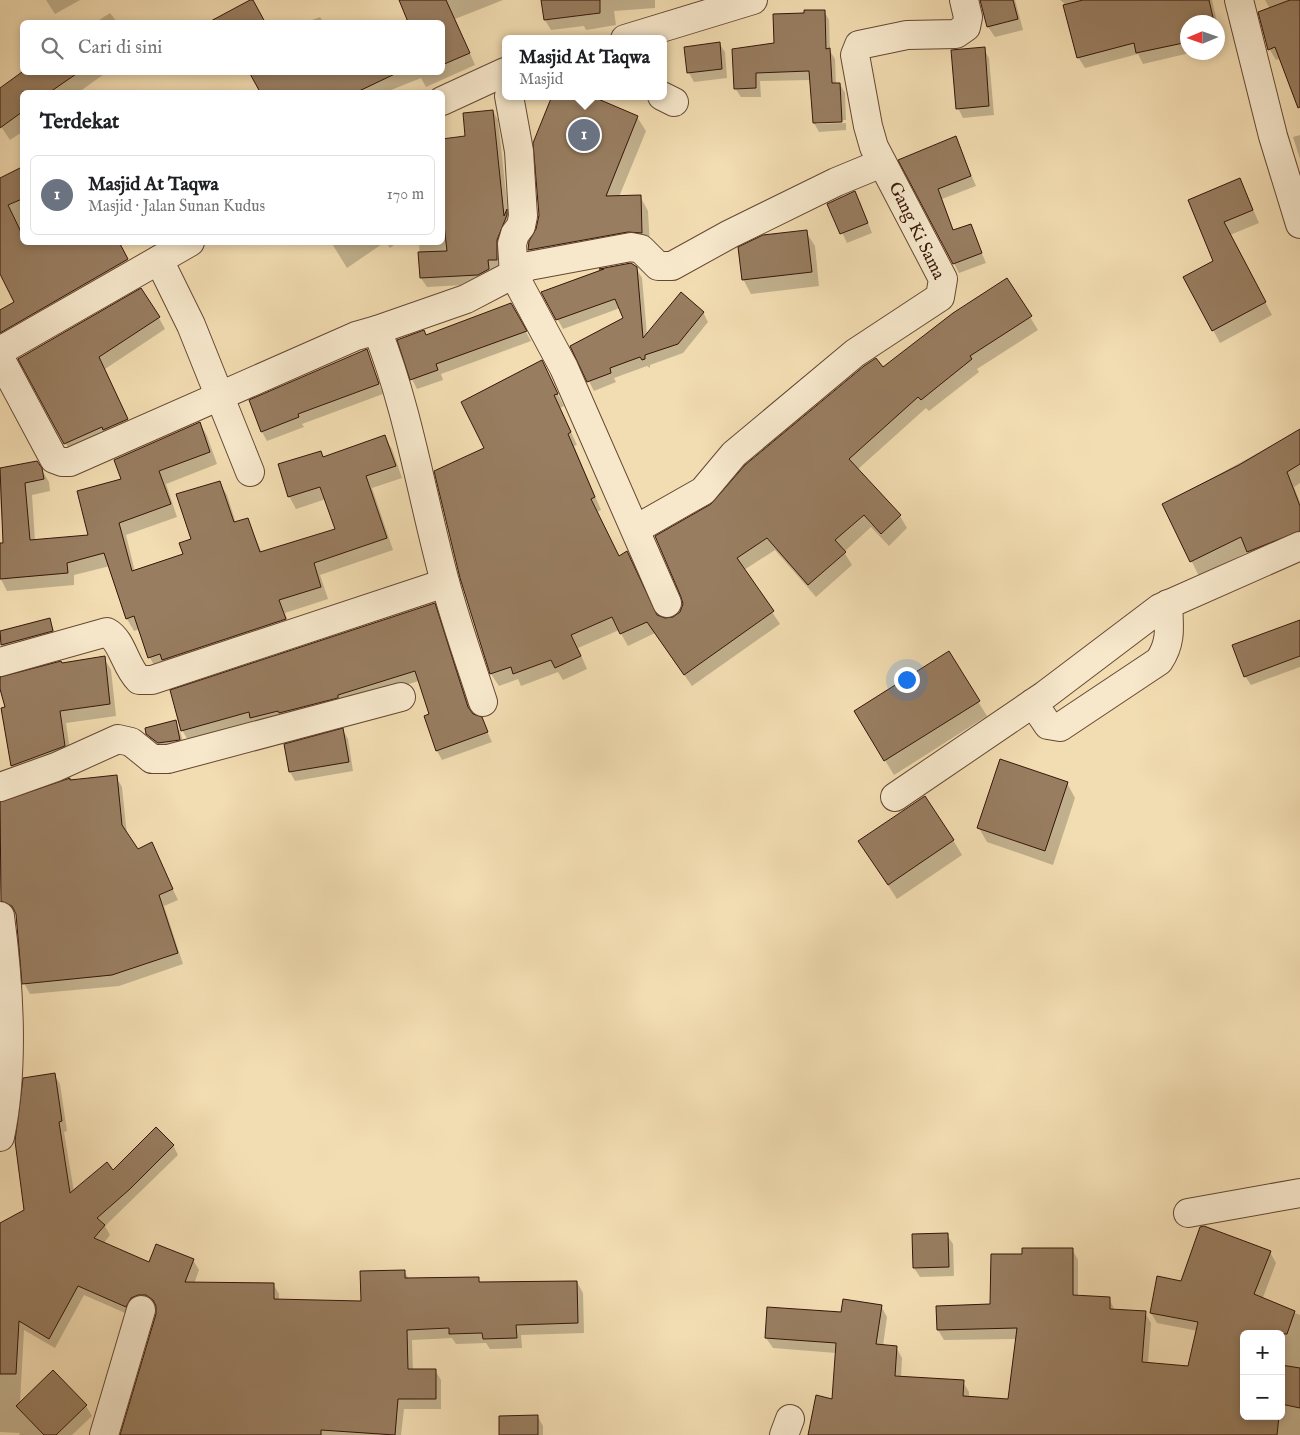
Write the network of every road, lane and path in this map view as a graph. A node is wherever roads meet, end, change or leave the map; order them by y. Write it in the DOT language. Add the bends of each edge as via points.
graph roads {
  1 [pos="753,0"];
  2 [pos="964,0"];
  3 [pos="1240,0"];
  4 [pos="690,9"];
  5 [pos="634,35"];
  6 [pos="502,80"];
  7 [pos="445,100"];
  8 [pos="510,100"];
  9 [pos="882,163"];
  10 [pos="1300,224"];
  11 [pos="185,245"];
  12 [pos="159,260"];
  13 [pos="514,275"];
  14 [pos="377,330"];
  15 [pos="0,351"];
  16 [pos="0,358"];
  17 [pos="218,395"];
  18 [pos="250,472"];
  19 [pos="636,529"];
  20 [pos="1300,546"];
  21 [pos="445,583"];
  22 [pos="667,603"];
  23 [pos="1168,604"];
  24 [pos="0,662"];
  25 [pos="401,696"];
  26 [pos="482,702"];
  27 [pos="1033,703"];
  28 [pos="0,787"];
  29 [pos="896,797"];
  30 [pos="0,916"];
  31 [pos="0,1137"];
  32 [pos="1300,1193"];
  33 [pos="1188,1213"];
  34 [pos="141,1310"];
  35 [pos="104,1435"];
  1 -- 4 [label="street"];
  2 -- 9 [label="street, Gang Ki Sama" via="968,17 966,27 956,34 907,35 859,45 856,49 868,126"];
  3 -- 10 [label="street"];
  4 -- 5 [label="street"];
  6 -- 7 [label="street"];
  8 -- 13 [label="street" via="519,151 523,216 512,244"];
  9 -- 13 [label="street" via="836,182 672,266 658,266 641,249 631,247 553,260 529,266"];
  9 -- 19 [label="street, Gang Ki Sama" via="943,279 940,297 855,353 734,454 703,491"];
  11 -- 12 [label="street"];
  12 -- 15 [label="street"];
  12 -- 17 [label="street"];
  13 -- 14 [label="street" via="466,299"];
  13 -- 19 [label="street" via="564,368"];
  14 -- 17 [label="street"];
  14 -- 21 [label="street" via="415,456"];
  16 -- 17 [label="street" via="54,459 62,462 70,462"];
  17 -- 18 [label="street"];
  19 -- 22 [label="street"];
  20 -- 23 [label="street"];
  21 -- 24 [label="street" via="152,680 139,680 130,671 115,636 107,632"];
  21 -- 26 [label="street"];
  23 -- 27 [label="street"];
  23 -- 27 [label="street" via="1170,639 1158,661 1060,727 1048,725"];
  25 -- 28 [label="street" via="168,759 152,759 131,742 118,739 56,767"];
  27 -- 29 [label="street"];
  30 -- 31 [label="street" via="8,1041"];
  32 -- 33 [label="street"];
  34 -- 35 [label="street"];
}
